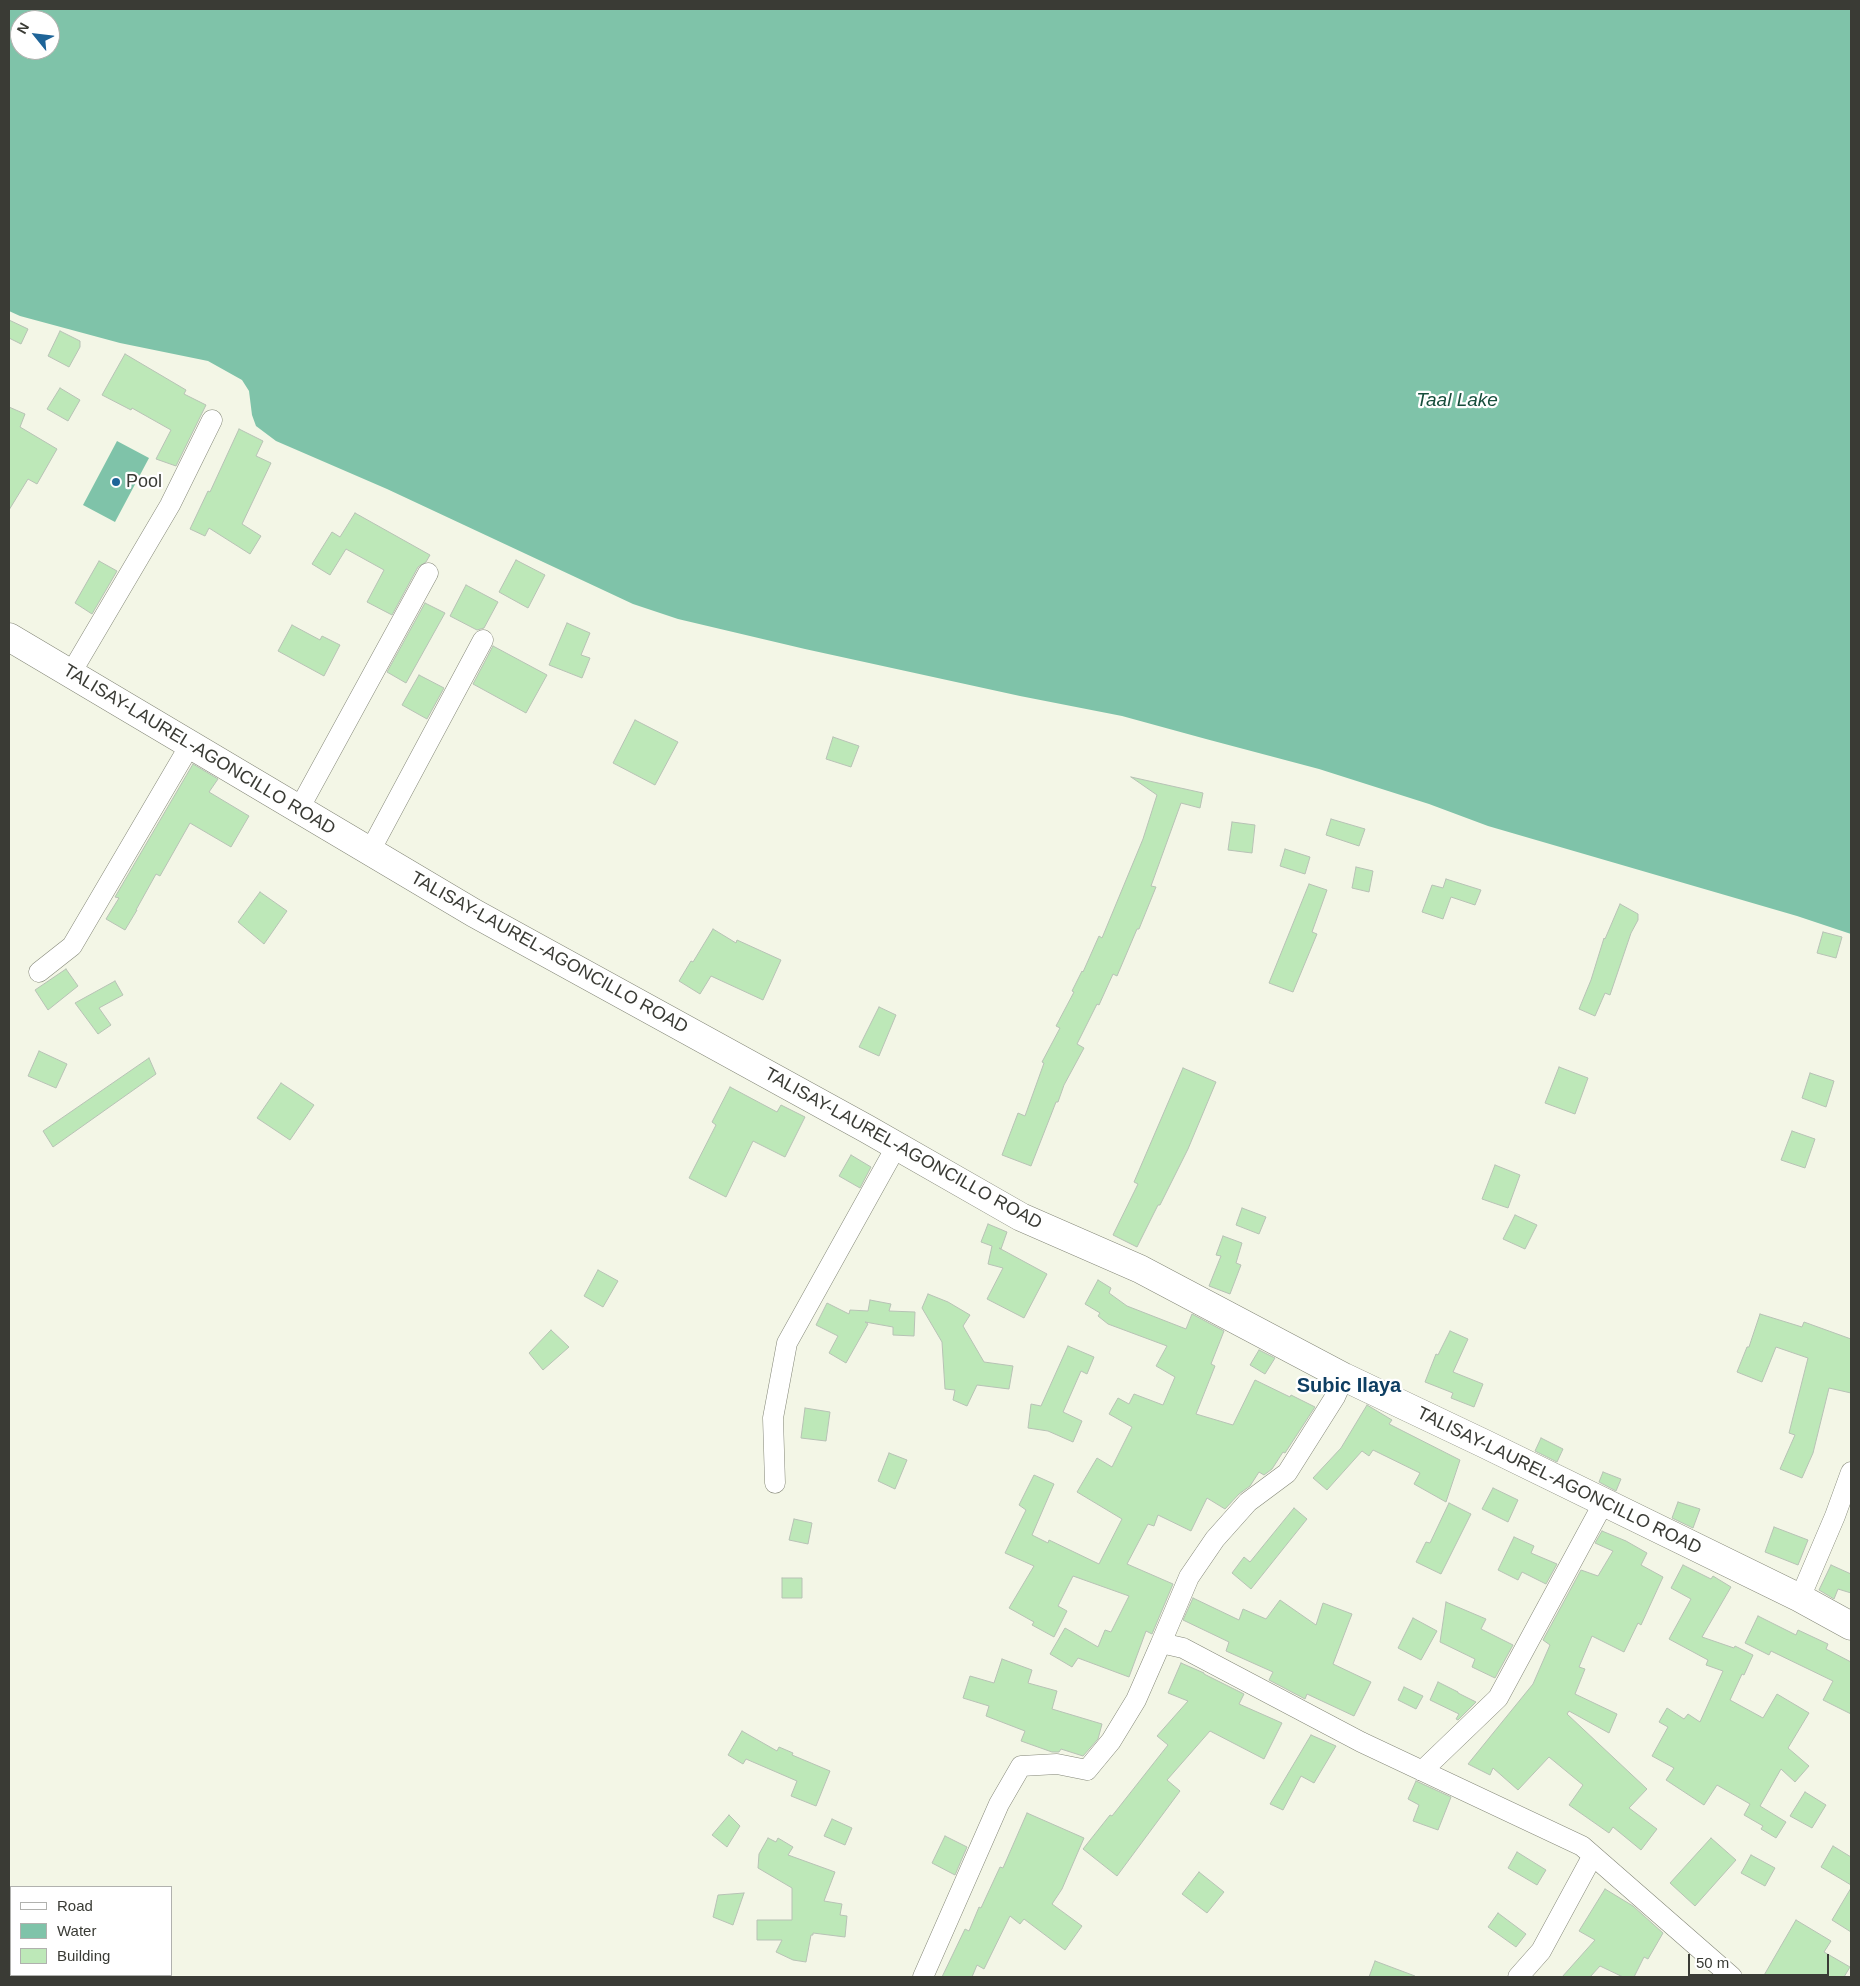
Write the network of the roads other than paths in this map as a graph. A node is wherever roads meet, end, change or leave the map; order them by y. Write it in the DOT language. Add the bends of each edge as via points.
graph roads {
  1 [pos="212,420"];
  2 [pos="428,573"];
  3 [pos="9,637"];
  4 [pos="483,640"];
  5 [pos="71,673"];
  6 [pos="190,745"];
  7 [pos="299,809"];
  8 [pos="370,851"];
  9 [pos="39,972"];
  10 [pos="896,1147"];
  11 [pos="1344,1377"];
  12 [pos="1851,1472"];
  13 [pos="775,1483"];
  14 [pos="1604,1502"];
  15 [pos="1800,1598"];
  16 [pos="1851,1626"];
  17 [pos="1161,1643"];
  18 [pos="1422,1771"];
  19 [pos="1592,1857"];
  20 [pos="924,1977"];
  21 [pos="1518,1977"];
  22 [pos="1732,1977"];
  1 -- 5 [label="street" via="170,505"];
  2 -- 7 [label="street"];
  3 -- 5 [label="main road, TALISAY-LAUREL-AGONCILLO ROAD"];
  4 -- 8 [label="street"];
  5 -- 6 [label="main road, TALISAY-LAUREL-AGONCILLO ROAD"];
  6 -- 7 [label="main road, TALISAY-LAUREL-AGONCILLO ROAD"];
  6 -- 9 [label="street" via="72,946"];
  7 -- 8 [label="main road, TALISAY-LAUREL-AGONCILLO ROAD"];
  8 -- 10 [label="main road, TALISAY-LAUREL-AGONCILLO ROAD" via="474,913"];
  10 -- 11 [label="main road, TALISAY-LAUREL-AGONCILLO ROAD" via="1021,1217 1140,1269"];
  10 -- 13 [label="street" via="787,1343 774,1418"];
  11 -- 14 [label="main road, TALISAY-LAUREL-AGONCILLO ROAD"];
  11 -- 17 [label="street" via="1287,1473 1248,1502 1215,1539 1189,1577"];
  12 -- 15 [label="street"];
  14 -- 15 [label="main road, TALISAY-LAUREL-AGONCILLO ROAD"];
  14 -- 18 [label="street" via="1498,1698"];
  15 -- 16 [label="main road, TALISAY-LAUREL-AGONCILLO ROAD"];
  17 -- 18 [label="street" via="1183,1648"];
  17 -- 20 [label="street" via="1136,1700 1112,1742 1087,1770 1057,1764 1021,1766 999,1804"];
  18 -- 19 [label="street" via="1582,1846"];
  19 -- 21 [label="street" via="1540,1951"];
  19 -- 22 [label="street"];
}
